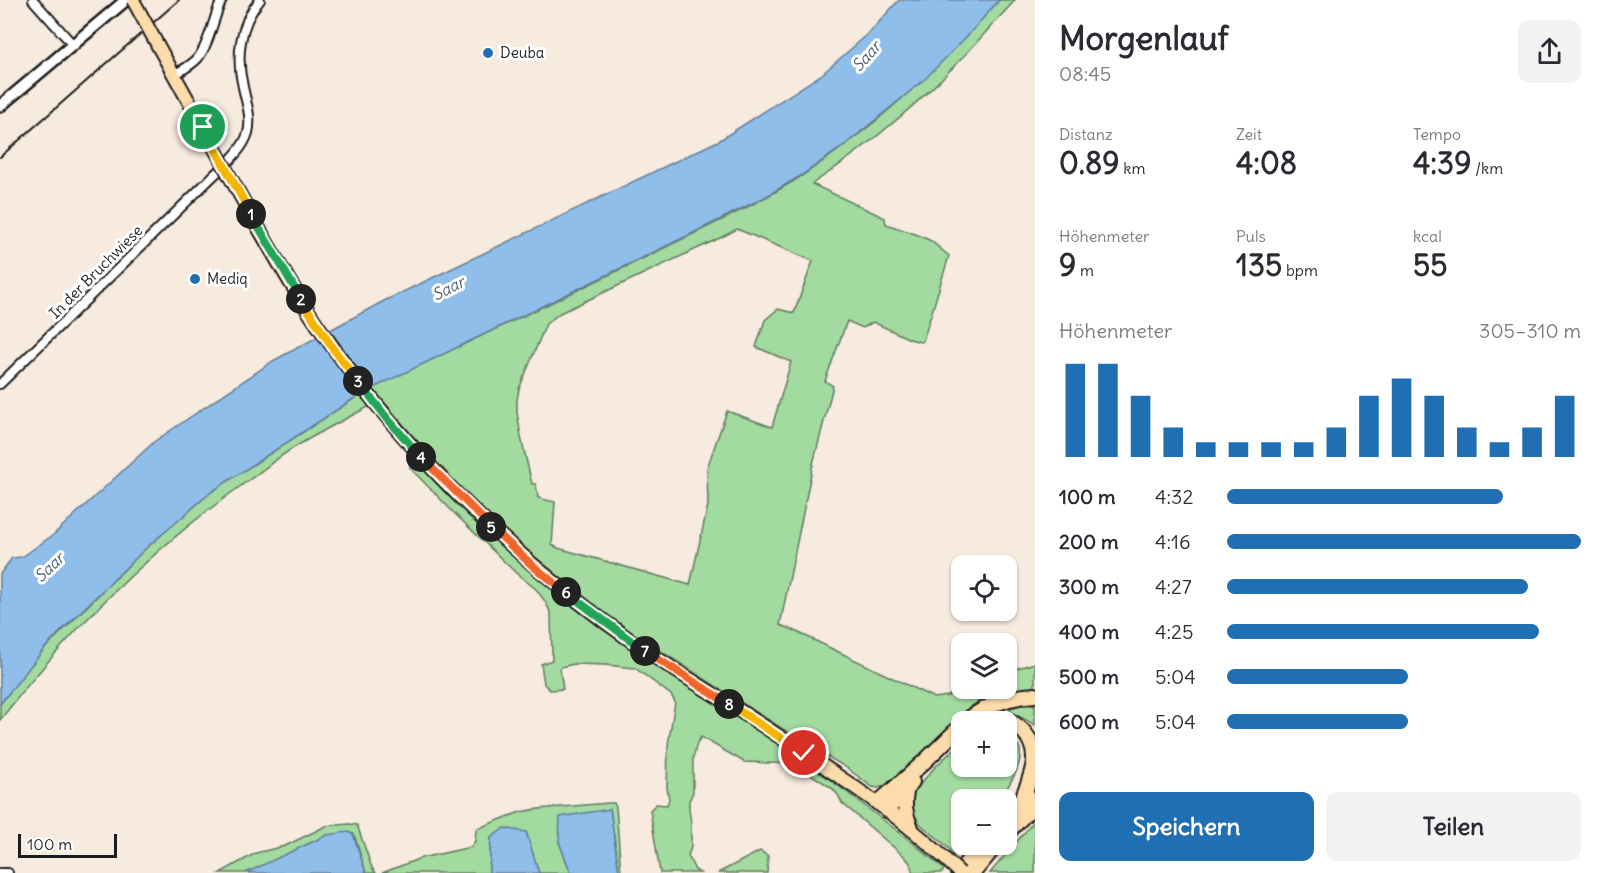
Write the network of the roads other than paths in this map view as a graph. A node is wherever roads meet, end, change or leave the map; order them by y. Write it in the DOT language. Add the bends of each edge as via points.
graph roads {
  1 [pos="33,0"];
  2 [pos="126,0"];
  3 [pos="133,0"];
  4 [pos="222,0"];
  5 [pos="260,0"];
  6 [pos="74,46"];
  7 [pos="174,75"];
  8 [pos="0,106"];
  9 [pos="0,384"];
  10 [pos="1035,696"];
  11 [pos="981,711"];
  12 [pos="1017,726"];
  13 [pos="951,736"];
  14 [pos="951,743"];
  15 [pos="1035,786"];
  16 [pos="907,788"];
  17 [pos="1028,801"];
  18 [pos="882,806"];
  19 [pos="1017,818"];
  20 [pos="911,828"];
  21 [pos="973,855"];
  22 [pos="988,855"];
  23 [pos="0,873"];
  24 [pos="8,873"];
  25 [pos="959,873"];
  26 [pos="973,873"];
  1 -- 6 [label="street"];
  2 -- 6 [label="street"];
  3 -- 7 [label="main road, bridge"];
  4 -- 7 [label="street" via="203,50"];
  5 -- 9 [label="street, In der Bruchwiese" via="246,22 239,52 250,119 241,148"];
  6 -- 8 [label="street"];
  7 -- 18 [label="main road, bridge" via="282,268 334,350 387,418 474,512 533,566 624,636"];
  10 -- 11 [label="highway" via="1004,700"];
  12 -- 17 [label="highway" via="1034,750"];
  13 -- 18 [label="highway"];
  14 -- 16 [label="highway"];
  15 -- 17 [label="highway"];
  16 -- 18 [label="highway"];
  16 -- 20 [label="highway" via="905,808"];
  17 -- 19 [label="highway"];
  18 -- 20 [label="main road"];
  20 -- 25 [label="main road, bridge"];
  21 -- 25 [label="highway"];
  22 -- 26 [label="highway"];
  23 -- 24 [label="street"];
}
